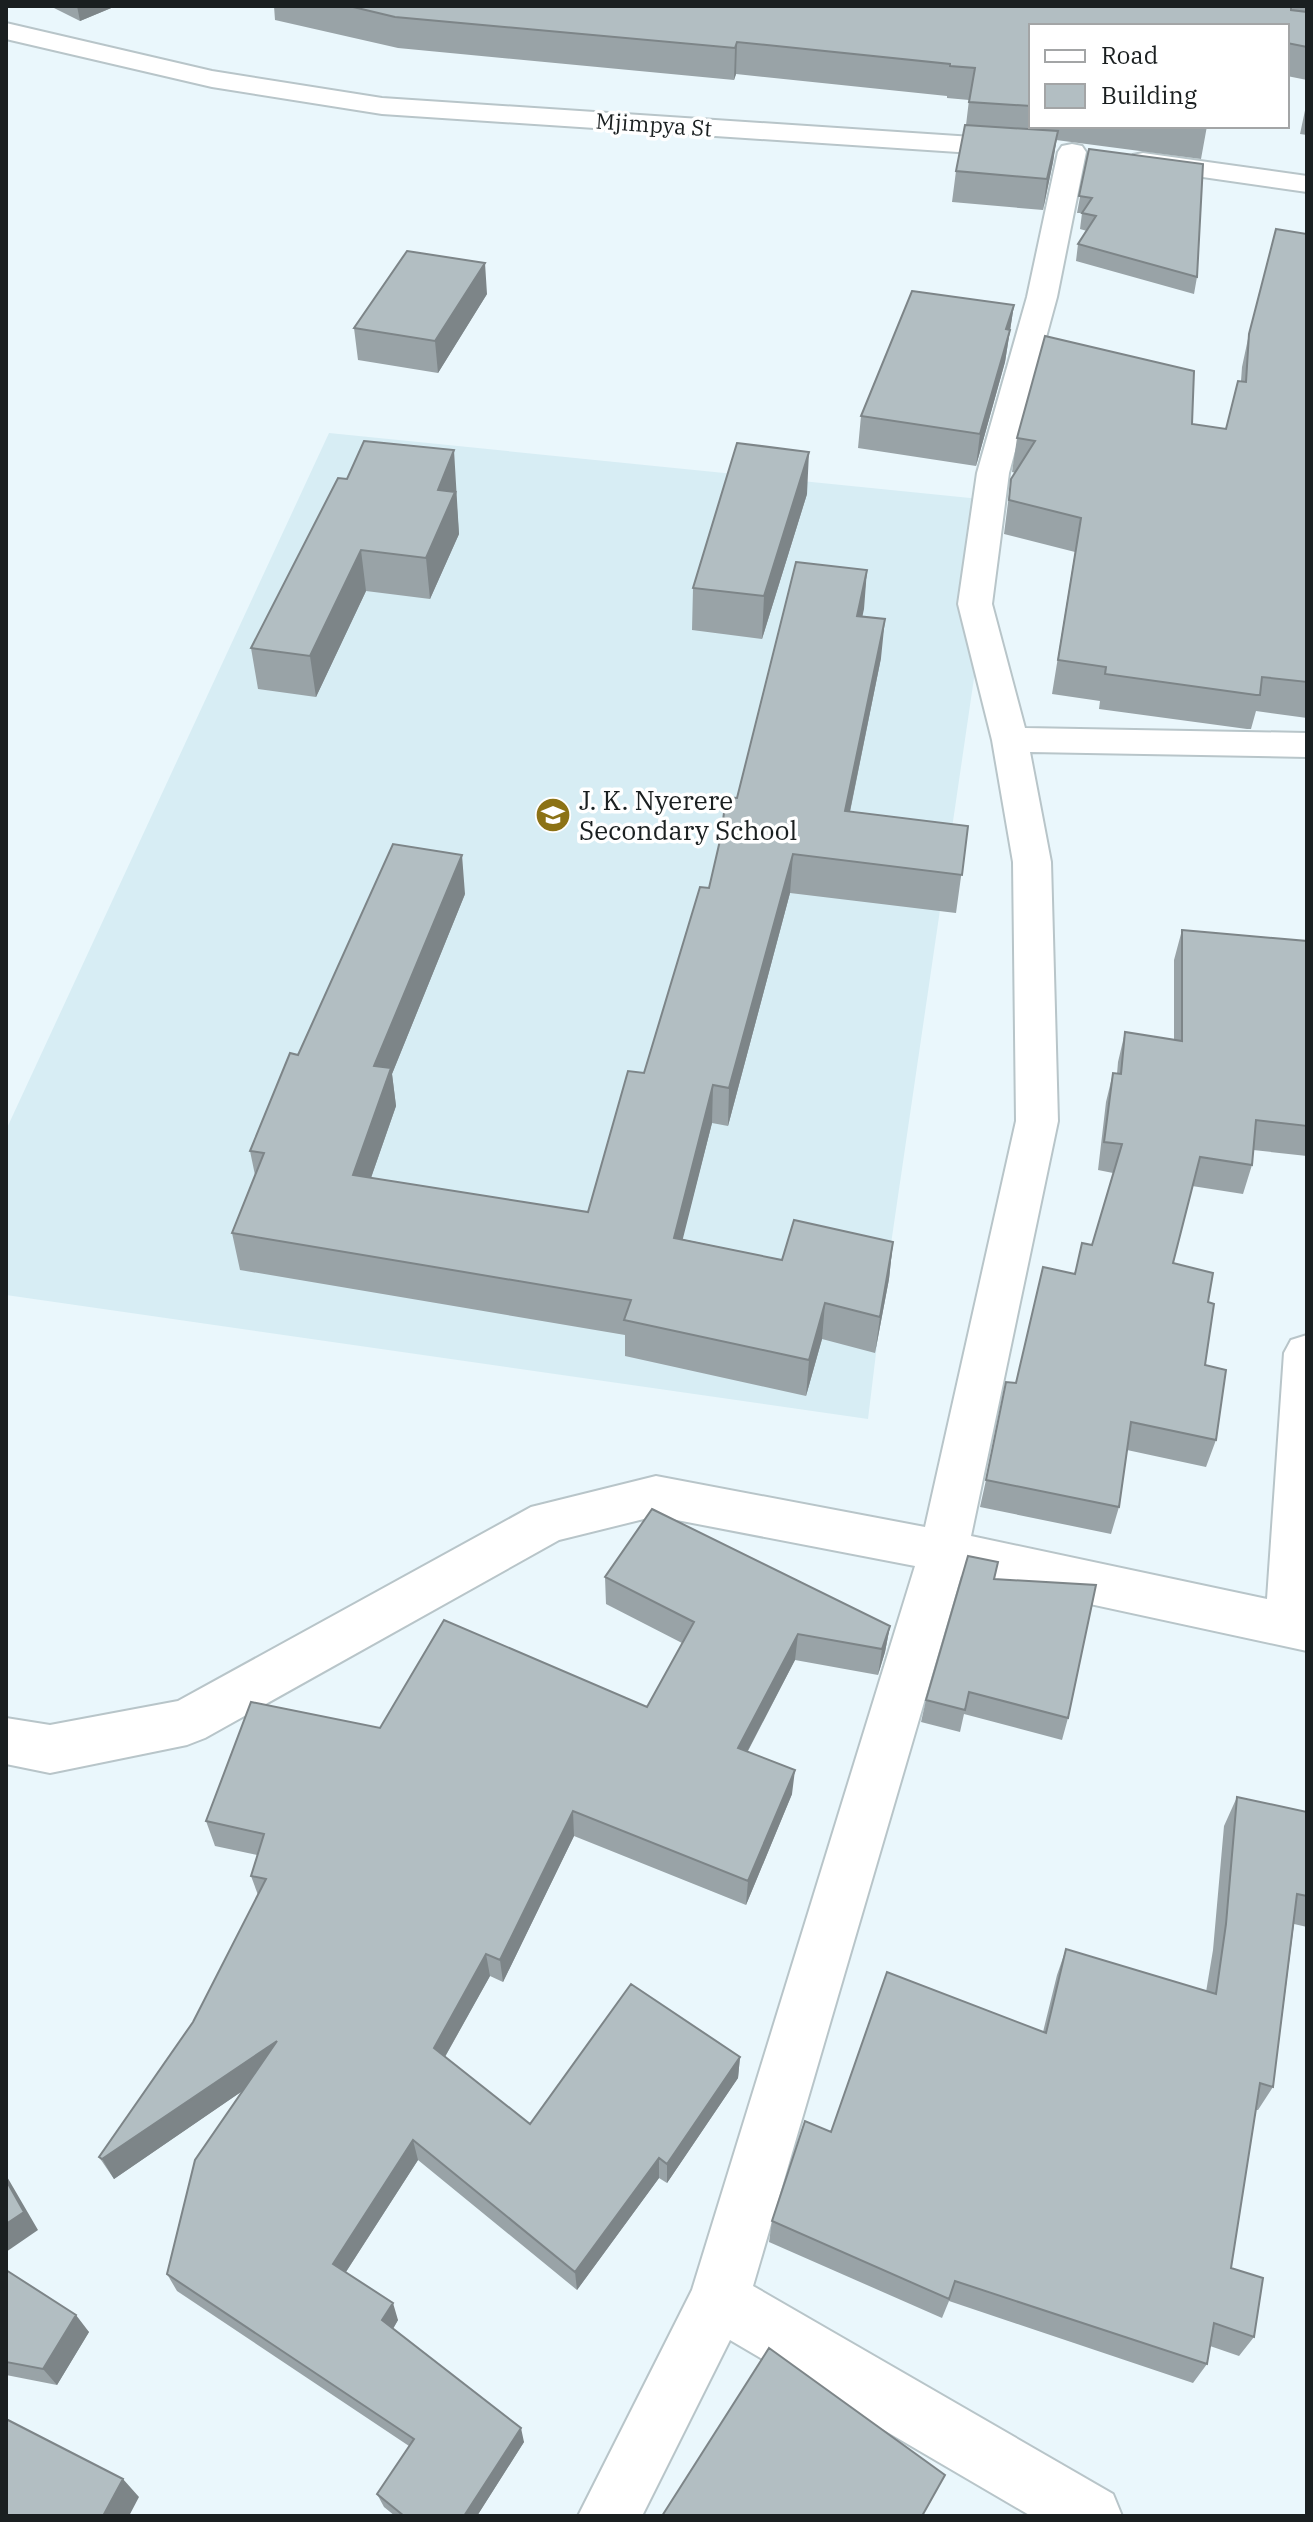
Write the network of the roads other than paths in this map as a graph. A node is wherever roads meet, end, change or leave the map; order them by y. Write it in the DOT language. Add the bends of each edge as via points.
graph roads {
  1 [pos="6,31"];
  2 [pos="1097,155"];
  3 [pos="1307,184"];
  4 [pos="1010,740"];
  5 [pos="1307,745"];
  6 [pos="1307,1353"];
  7 [pos="944,1551"];
  8 [pos="1299,1627"];
  9 [pos="6,1741"];
  10 [pos="719,2300"];
  11 [pos="609,2516"];
  12 [pos="1091,2516"];
  1 -- 2 [label="street, Mjimpya St" via="212,79 382,106"];
  2 -- 3 [label="street, Mjimpya St"];
  2 -- 4 [label="street" via="1042,297 993,473 975,604"];
  4 -- 5 [label="street"];
  4 -- 7 [label="street" via="1032,862 1037,1121"];
  6 -- 8 [label="street"];
  7 -- 8 [label="street"];
  7 -- 9 [label="street" via="656,1496 548,1522 187,1722 50,1749"];
  7 -- 10 [label="street"];
  10 -- 11 [label="street"];
  10 -- 12 [label="street"];
}
